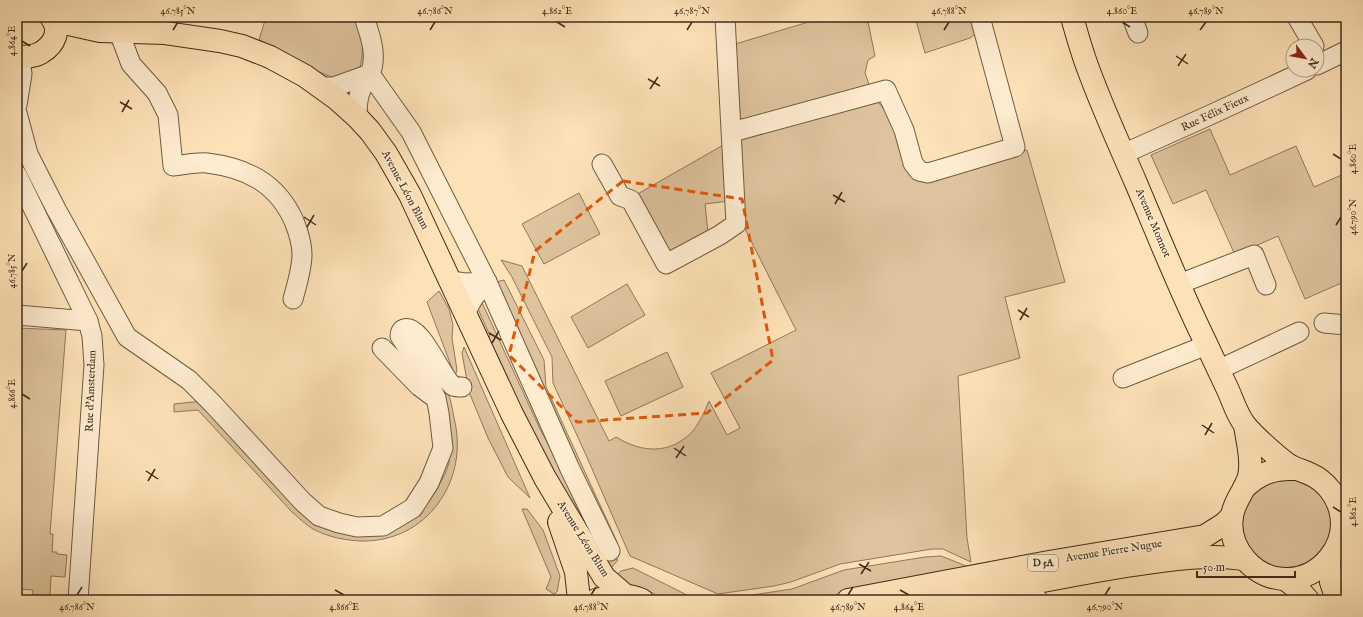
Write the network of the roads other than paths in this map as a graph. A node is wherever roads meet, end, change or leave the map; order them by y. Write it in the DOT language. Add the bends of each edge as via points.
graph roads {
  1 [pos="364,17"];
  2 [pos="726,17"];
  3 [pos="980,17"];
  4 [pos="1072,17"];
  5 [pos="1297,17"];
  6 [pos="53,26"];
  7 [pos="110,32"];
  8 [pos="1309,38"];
  9 [pos="1346,51"];
  10 [pos="1325,59"];
  11 [pos="19,65"];
  12 [pos="370,74"];
  13 [pos="1285,78"];
  14 [pos="322,87"];
  15 [pos="17,105"];
  16 [pos="357,117"];
  17 [pos="18,121"];
  18 [pos="732,132"];
  19 [pos="1124,154"];
  20 [pos="23,157"];
  21 [pos="602,164"];
  22 [pos="42,181"];
  23 [pos="19,186"];
  24 [pos="56,209"];
  25 [pos="34,219"];
  26 [pos="450,281"];
  27 [pos="487,282"];
  28 [pos="1179,284"];
  29 [pos="1266,285"];
  30 [pos="293,299"];
  31 [pos="465,313"];
  32 [pos="17,315"];
  33 [pos="88,321"];
  34 [pos="1324,323"];
  35 [pos="1346,325"];
  36 [pos="1299,332"];
  37 [pos="1207,345"];
  38 [pos="382,348"];
  39 [pos="1218,370"];
  40 [pos="1123,378"];
  41 [pos="462,387"];
  42 [pos="436,398"];
  43 [pos="1245,425"];
  44 [pos="1295,469"];
  45 [pos="545,478"];
  46 [pos="1244,488"];
  47 [pos="1340,497"];
  48 [pos="1232,516"];
  49 [pos="1338,547"];
  50 [pos="610,550"];
  51 [pos="1244,559"];
  52 [pos="1346,575"];
  53 [pos="1285,579"];
  54 [pos="1032,592"];
  55 [pos="634,598"];
  56 [pos="78,600"];
  57 [pos="579,600"];
  58 [pos="596,600"];
  59 [pos="848,600"];
  60 [pos="944,600"];
  61 [pos="1308,600"];
  62 [pos="1337,600"];
  63 [pos="1343,600"];
  1 -- 12 [label="street" via="371,39 373,67"];
  2 -- 18 [label="street"];
  3 -- 18 [label="street" via="1015,147 928,173 919,170 913,162 904,130 886,90"];
  4 -- 19 [label="main road, Avenue Monnot" via="1089,72"];
  5 -- 8 [label="street"];
  6 -- 7 [label="main road, Avenue Léon Blum"];
  6 -- 11 [label="main road" via="42,53"];
  7 -- 14 [label="main road, Avenue Léon Blum" via="165,33 237,44 276,60"];
  7 -- 30 [label="street" via="131,64 156,93 168,115 173,166 205,163 237,168 257,177 274,191 289,210 298,232 302,253 300,274"];
  9 -- 10 [label="street, Rue Félix Fieux"];
  11 -- 15 [label="street"];
  12 -- 14 [label="street" via="334,87"];
  12 -- 16 [label="street" via="359,93"];
  12 -- 27 [label="street" via="411,132"];
  13 -- 19 [label="street, Rue Félix Fieux"];
  14 -- 16 [label="main road, Avenue Léon Blum"];
  16 -- 26 [label="main road, Avenue Léon Blum" via="377,140 397,171"];
  17 -- 20 [label="street"];
  18 -- 21 [label="street" via="736,224 666,264 631,200 620,196"];
  19 -- 28 [label="main road, Avenue Monnot"];
  20 -- 22 [label="street"];
  22 -- 23 [label="street"];
  22 -- 24 [label="street"];
  23 -- 25 [label="street, Rue d'Amsterdam"];
  24 -- 25 [label="street"];
  24 -- 42 [label="street" via="126,337 183,376 202,393 319,516 357,527 383,526 413,508 429,483 443,448"];
  25 -- 33 [label="street, Rue d'Amsterdam"];
  26 -- 27 [label="street"];
  26 -- 31 [label="main road, Avenue Léon Blum"];
  27 -- 31 [label="street"];
  27 -- 50 [label="street" via="570,469"];
  28 -- 29 [label="street" via="1254,255"];
  28 -- 37 [label="main road, Avenue Monnot"];
  31 -- 45 [label="main road, Avenue Léon Blum"];
  32 -- 33 [label="street"];
  33 -- 56 [label="street, Rue d'Amsterdam" via="94,365"];
  34 -- 35 [label="street"];
  36 -- 39 [label="street"];
  37 -- 39 [label="main road, Avenue Monnot"];
  37 -- 40 [label="street"];
  38 -- 42 [label="street" via="419,386"];
  39 -- 43 [label="main road, Avenue Monnot"];
  41 -- 42 [label="street" via="453,386 422,339 406,328 400,336"];
  43 -- 44 [label="main road"];
  43 -- 46 [label="main road" via="1250,462 1249,476"];
  44 -- 46 [label="main road" via="1284,468 1262,474"];
  44 -- 47 [label="main road" via="1310,473"];
  45 -- 55 [label="main road, Avenue Léon Blum" via="604,577"];
  45 -- 57 [label="main road, Avenue Léon Blum" via="573,561"];
  46 -- 48 [label="main road" via="1236,501"];
  47 -- 49 [label="main road" via="1342,523"];
  48 -- 51 [label="main road" via="1236,546"];
  48 -- 59 [label="main road, Avenue Pierre Nugue / D 5A" via="1205,536"];
  49 -- 53 [label="main road" via="1318,569 1305,576"];
  49 -- 62 [label="main road" via="1331,582"];
  51 -- 53 [label="main road" via="1262,573"];
  51 -- 54 [label="main road, Avenue Pierre Nugue / D 5A" via="1209,557 1154,562"];
  52 -- 63 [label="main road"];
  53 -- 61 [label="main road"];
  54 -- 60 [label="main road, Avenue Pierre Nugue / D 5A"];
  55 -- 58 [label="main road" via="610,596"];
}
